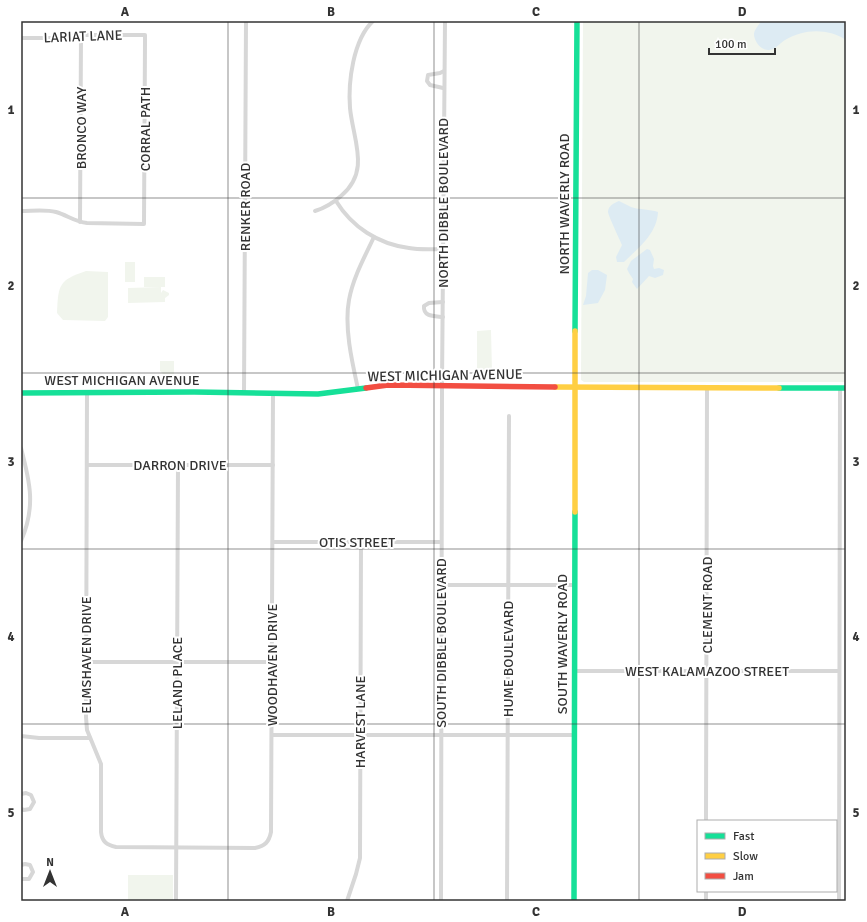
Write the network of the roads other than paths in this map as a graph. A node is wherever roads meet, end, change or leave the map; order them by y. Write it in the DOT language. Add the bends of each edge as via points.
graph roads {
  1 [pos="246,21"];
  2 [pos="373,21"];
  3 [pos="445,21"];
  4 [pos="577,21"];
  5 [pos="82,35"];
  6 [pos="145,35"];
  7 [pos="21,38"];
  8 [pos="444,71"];
  9 [pos="443,88"];
  10 [pos="336,201"];
  11 [pos="21,211"];
  12 [pos="315,211"];
  13 [pos="80,222"];
  14 [pos="374,238"];
  15 [pos="444,249"];
  16 [pos="443,302"];
  17 [pos="443,317"];
  18 [pos="442,386"];
  19 [pos="575,387"];
  20 [pos="707,388"];
  21 [pos="843,388"];
  22 [pos="358,389"];
  23 [pos="88,392"];
  24 [pos="21,393"];
  25 [pos="244,393"];
  26 [pos="273,394"];
  27 [pos="509,416"];
  28 [pos="21,448"];
  29 [pos="87,465"];
  30 [pos="178,465"];
  31 [pos="273,465"];
  32 [pos="21,541"];
  33 [pos="273,542"];
  34 [pos="360,542"];
  35 [pos="441,542"];
  36 [pos="508,584"];
  37 [pos="442,585"];
  38 [pos="574,585"];
  39 [pos="86,662"];
  40 [pos="177,662"];
  41 [pos="272,662"];
  42 [pos="575,671"];
  43 [pos="706,671"];
  44 [pos="839,671"];
  45 [pos="272,735"];
  46 [pos="360,735"];
  47 [pos="440,735"];
  48 [pos="508,735"];
  49 [pos="574,735"];
  50 [pos="21,736"];
  51 [pos="89,738"];
  52 [pos="21,794"];
  53 [pos="21,809"];
  54 [pos="706,820"];
  55 [pos="176,847"];
  56 [pos="21,865"];
  57 [pos="21,879"];
  58 [pos="176,901"];
  59 [pos="347,901"];
  60 [pos="441,901"];
  61 [pos="507,901"];
  62 [pos="574,901"];
  63 [pos="839,901"];
  1 -- 25 [label="street, RENKER ROAD"];
  2 -- 10 [label="street" via="361,38 350,83 350,106 358,171 352,184"];
  3 -- 8 [label="street, NORTH DIBBLE BOULEVARD"];
  4 -- 19 [label="main road, NORTH WAVERLY ROAD"];
  5 -- 6 [label="street, LARIAT LANE"];
  5 -- 7 [label="street, LARIAT LANE"];
  5 -- 13 [label="street, BRONCO WAY"];
  6 -- 13 [label="street, CORRAL PATH" via="144,224"];
  8 -- 9 [label="street, NORTH DIBBLE BOULEVARD"];
  8 -- 9 [label="street" via="428,75 427,80 430,86"];
  9 -- 15 [label="street, NORTH DIBBLE BOULEVARD"];
  10 -- 12 [label="street"];
  10 -- 14 [label="street" via="355,225"];
  11 -- 13 [label="street" via="56,212"];
  14 -- 15 [label="street" via="411,249"];
  14 -- 22 [label="street" via="354,282 347,310 348,334"];
  15 -- 16 [label="street, NORTH DIBBLE BOULEVARD"];
  16 -- 17 [label="street, NORTH DIBBLE BOULEVARD"];
  16 -- 17 [label="street" via="429,303 424,308 427,315"];
  17 -- 18 [label="street, NORTH DIBBLE BOULEVARD"];
  18 -- 19 [label="main road, WEST MICHIGAN AVENUE"];
  18 -- 22 [label="main road, WEST MICHIGAN AVENUE" via="388,385"];
  18 -- 35 [label="street, SOUTH DIBBLE BOULEVARD"];
  19 -- 20 [label="main road, WEST MICHIGAN AVENUE"];
  19 -- 38 [label="main road, SOUTH WAVERLY ROAD"];
  20 -- 21 [label="main road, WEST MICHIGAN AVENUE"];
  20 -- 43 [label="street, CLEMENT ROAD"];
  21 -- 44 [label="street"];
  22 -- 26 [label="main road, WEST MICHIGAN AVENUE" via="328,394"];
  23 -- 24 [label="main road, WEST MICHIGAN AVENUE"];
  23 -- 25 [label="main road, WEST MICHIGAN AVENUE"];
  23 -- 29 [label="street, ELMSHAVEN DRIVE"];
  25 -- 26 [label="main road, WEST MICHIGAN AVENUE"];
  26 -- 31 [label="street, WOODHAVEN DRIVE"];
  27 -- 36 [label="street, HUME BOULEVARD"];
  28 -- 32 [label="street" via="31,494 26,528"];
  29 -- 30 [label="street, DARRON DRIVE"];
  29 -- 39 [label="street, ELMSHAVEN DRIVE"];
  30 -- 31 [label="street, DARRON DRIVE"];
  30 -- 40 [label="street, LELAND PLACE"];
  31 -- 33 [label="street, WOODHAVEN DRIVE"];
  33 -- 34 [label="street, OTIS STREET"];
  33 -- 41 [label="street, WOODHAVEN DRIVE"];
  34 -- 35 [label="street, OTIS STREET"];
  34 -- 46 [label="street, HARVEST LANE"];
  35 -- 37 [label="street, SOUTH DIBBLE BOULEVARD"];
  36 -- 37 [label="street"];
  36 -- 38 [label="street"];
  36 -- 48 [label="street, HUME BOULEVARD"];
  37 -- 47 [label="street, SOUTH DIBBLE BOULEVARD"];
  38 -- 42 [label="main road, SOUTH WAVERLY ROAD"];
  39 -- 40 [label="street"];
  39 -- 51 [label="street, ELMSHAVEN DRIVE" via="86,730"];
  40 -- 41 [label="street"];
  40 -- 55 [label="street, LELAND PLACE"];
  41 -- 45 [label="street, WOODHAVEN DRIVE"];
  42 -- 43 [label="street, WEST KALAMAZOO STREET"];
  42 -- 49 [label="main road, SOUTH WAVERLY ROAD"];
  43 -- 44 [label="street, WEST KALAMAZOO STREET"];
  43 -- 54 [label="street, CLEMENT ROAD"];
  44 -- 63 [label="street"];
  45 -- 46 [label="street"];
  45 -- 55 [label="street, WOODHAVEN DRIVE" via="271,832 266,844 255,848"];
  46 -- 47 [label="street"];
  46 -- 59 [label="street, HARVEST LANE" via="360,858"];
  47 -- 48 [label="street"];
  47 -- 60 [label="street, SOUTH DIBBLE BOULEVARD"];
  48 -- 49 [label="street"];
  48 -- 61 [label="street, HUME BOULEVARD"];
  49 -- 62 [label="main road, SOUTH WAVERLY ROAD"];
  50 -- 51 [label="street"];
  51 -- 55 [label="street, ELMSHAVEN DRIVE" via="101,764 102,839 116,847"];
  52 -- 53 [label="street" via="31,795 34,802 30,809"];
  55 -- 58 [label="street, LELAND PLACE"];
  56 -- 57 [label="street" via="30,865 33,872 29,879"];
}
